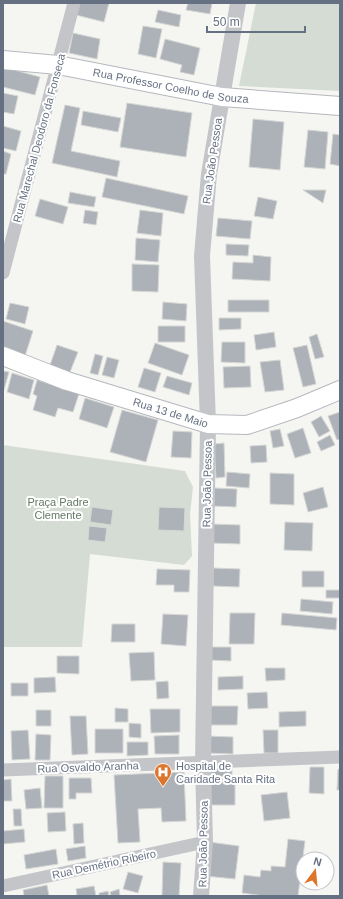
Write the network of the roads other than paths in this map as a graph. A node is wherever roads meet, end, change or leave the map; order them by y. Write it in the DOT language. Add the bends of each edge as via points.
graph roads {
  1 [pos="74,3"];
  2 [pos="238,3"];
  3 [pos="3,60"];
  4 [pos="58,65"];
  5 [pos="222,97"];
  6 [pos="340,106"];
  7 [pos="3,273"];
  8 [pos="3,356"];
  9 [pos="340,390"];
  10 [pos="208,424"];
  11 [pos="340,757"];
  12 [pos="203,763"];
  13 [pos="3,770"];
  14 [pos="205,842"];
  15 [pos="3,886"];
  16 [pos="201,896"];
  1 -- 4 [label="street, Rua Marechal Deodoro da Fonseca"];
  2 -- 5 [label="street, Rua João Pessoa"];
  3 -- 4 [label="main road, Rua Professor Coelho de Souza"];
  4 -- 5 [label="main road, Rua Professor Coelho de Souza"];
  4 -- 7 [label="street, Rua Marechal Deodoro da Fonseca"];
  5 -- 6 [label="main road, Rua Professor Coelho de Souza"];
  5 -- 10 [label="street, Rua João Pessoa" via="209,174 202,256"];
  8 -- 10 [label="main road, Rua 13 de Maio" via="67,381"];
  9 -- 10 [label="main road, Rua 13 de Maio" via="247,425"];
  10 -- 12 [label="street, Rua João Pessoa"];
  11 -- 12 [label="street, Rua Osvaldo Aranha"];
  12 -- 13 [label="street, Rua Osvaldo Aranha"];
  12 -- 14 [label="street, Rua João Pessoa"];
  14 -- 15 [label="street, Rua Demétrio Ribeiro"];
  14 -- 16 [label="street, Rua João Pessoa"];
}
